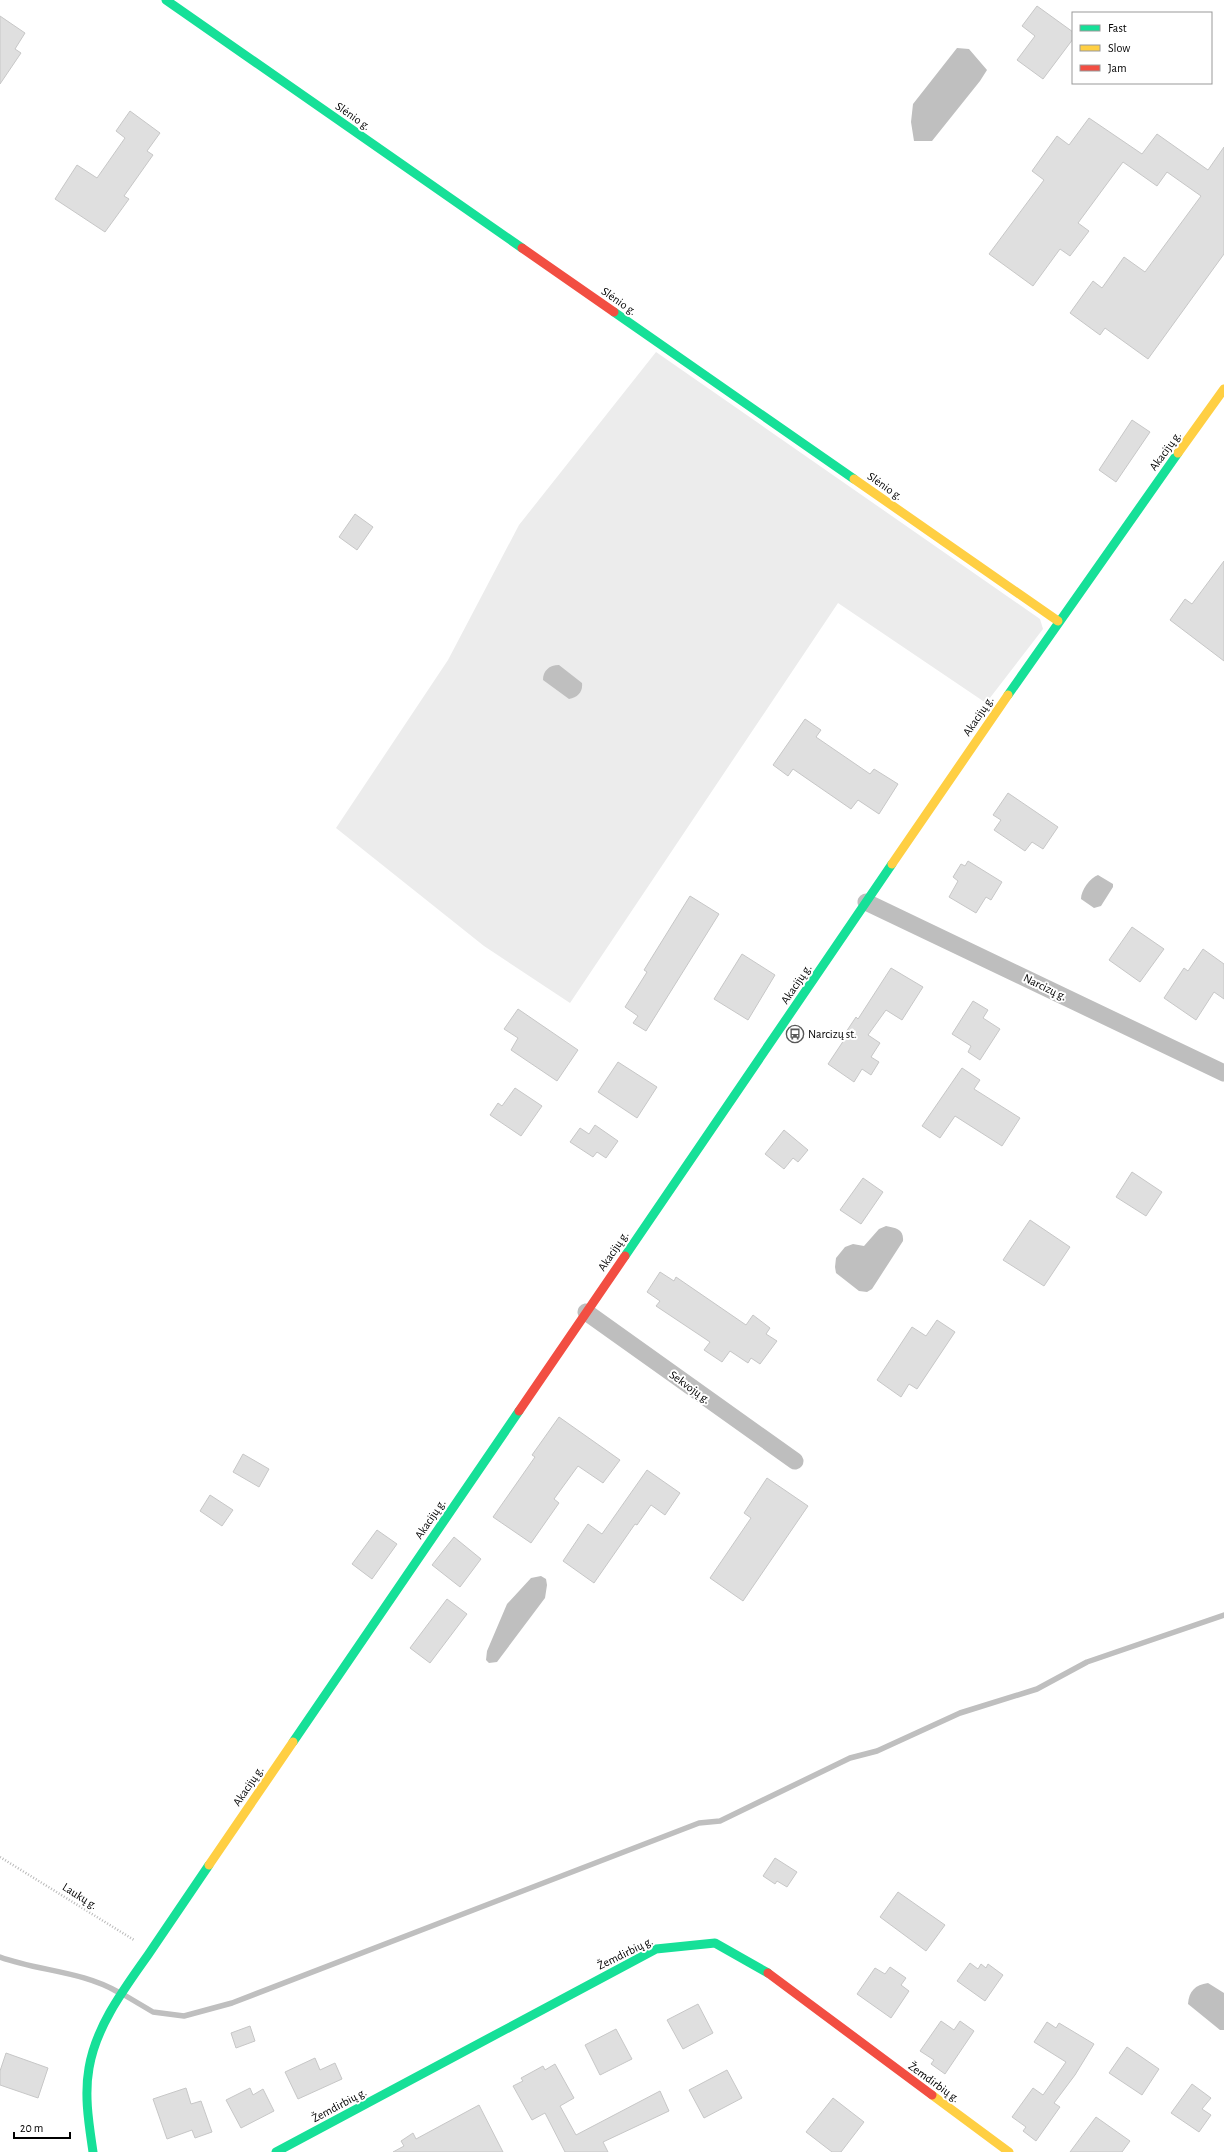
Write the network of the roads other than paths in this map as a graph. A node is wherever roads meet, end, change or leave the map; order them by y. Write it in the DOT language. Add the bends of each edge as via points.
graph roads {
  1 [pos="166,0"];
  2 [pos="1224,389"];
  3 [pos="1058,621"];
  4 [pos="866,902"];
  5 [pos="1224,1073"];
  6 [pos="586,1312"];
  7 [pos="795,1462"];
  8 [pos="93,2152"];
  9 [pos="276,2152"];
  10 [pos="1009,2152"];
  1 -- 3 [label="street, Slėnio g."];
  2 -- 3 [label="street, Akacijų g."];
  3 -- 4 [label="street, Akacijų g."];
  4 -- 5 [label="street, Narcizų g."];
  4 -- 6 [label="street, Akacijų g."];
  6 -- 7 [label="street, Sekvojų g."];
  6 -- 8 [label="street, Akacijų g." via="114,2006 92,2055 87,2078 87,2107"];
  9 -- 10 [label="street, Žemdirbių g." via="656,1949 715,1943 759,1967"];
}
